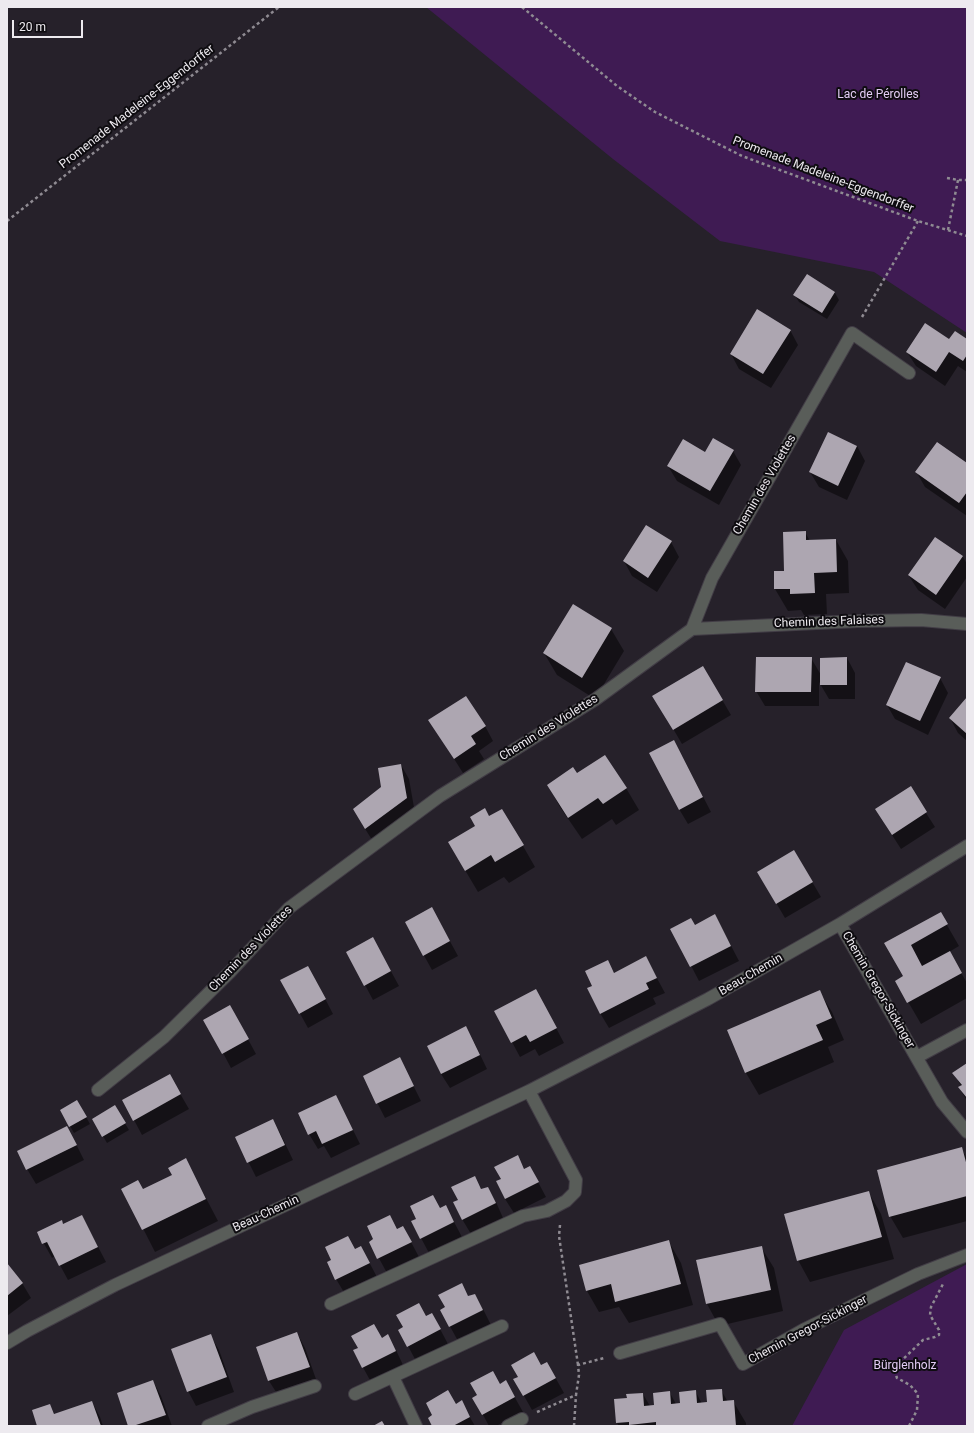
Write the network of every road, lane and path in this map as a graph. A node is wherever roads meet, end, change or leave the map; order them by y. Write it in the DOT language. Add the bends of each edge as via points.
graph roads {
  1 [pos="279,7"];
  2 [pos="522,7"];
  3 [pos="947,178"];
  4 [pos="958,180"];
  5 [pos="967,180"];
  6 [pos="7,221"];
  7 [pos="918,221"];
  8 [pos="948,230"];
  9 [pos="967,236"];
  10 [pos="852,333"];
  11 [pos="909,373"];
  12 [pos="967,624"];
  13 [pos="692,629"];
  14 [pos="967,846"];
  15 [pos="840,924"];
  16 [pos="967,1030"];
  17 [pos="917,1056"];
  18 [pos="98,1090"];
  19 [pos="529,1091"];
  20 [pos="967,1132"];
  21 [pos="560,1220"];
  22 [pos="967,1255"];
  23 [pos="945,1264"];
  24 [pos="331,1304"];
  25 [pos="502,1326"];
  26 [pos="7,1343"];
  27 [pos="620,1353"];
  28 [pos="578,1365"];
  29 [pos="393,1377"];
  30 [pos="315,1386"];
  31 [pos="355,1394"];
  32 [pos="576,1395"];
  33 [pos="522,1419"];
  34 [pos="208,1426"];
  35 [pos="416,1426"];
  36 [pos="508,1426"];
  37 [pos="574,1426"];
  38 [pos="909,1426"];
  1 -- 6 [label="path, Promenade Madeleine-Eggendorffer"];
  2 -- 7 [label="path, Promenade Madeleine-Eggendorffer" via="617,86 656,112 742,156"];
  3 -- 4 [label="path"];
  4 -- 5 [label="path"];
  4 -- 8 [label="path"];
  7 -- 8 [label="path, Promenade Madeleine-Eggendorffer"];
  7 -- 10 [label="path"];
  8 -- 9 [label="path, Promenade Madeleine-Eggendorffer"];
  10 -- 11 [label="street"];
  10 -- 13 [label="street, Chemin des Violettes" via="712,578"];
  12 -- 13 [label="street, Chemin des Falaises" via="921,620 850,621"];
  13 -- 18 [label="street, Chemin des Violettes" via="596,699 440,796 289,908 230,972 164,1037"];
  14 -- 15 [label="street, Beau-Chemin"];
  15 -- 17 [label="street, Chemin Gregor-Sickinger"];
  15 -- 19 [label="street, Beau-Chemin" via="708,1000"];
  16 -- 17 [label="street, Chemin Gregor-Sickinger"];
  17 -- 20 [label="street, Chemin Gregor-Sickinger" via="942,1102"];
  19 -- 24 [label="street" via="576,1180 575,1192 566,1201 547,1210 523,1216"];
  19 -- 26 [label="street, Beau-Chemin" via="115,1285"];
  21 -- 28 [label="path" via="559,1236"];
  22 -- 23 [label="street, Chemin Gregor-Sickinger"];
  23 -- 27 [label="street, Chemin Gregor-Sickinger" via="918,1274 803,1330 743,1364 720,1324"];
  23 -- 38 [label="path" via="946,1278 931,1307 930,1315 939,1330 939,1335 923,1340 898,1364 895,1372 897,1378 910,1385 918,1394 917,1410"];
  25 -- 29 [label="street"];
  27 -- 28 [label="path"];
  28 -- 32 [label="path"];
  29 -- 31 [label="street"];
  29 -- 35 [label="street"];
  30 -- 34 [label="street" via="252,1407"];
  32 -- 33 [label="path"];
  32 -- 37 [label="path"];
  33 -- 36 [label="street"];
}
